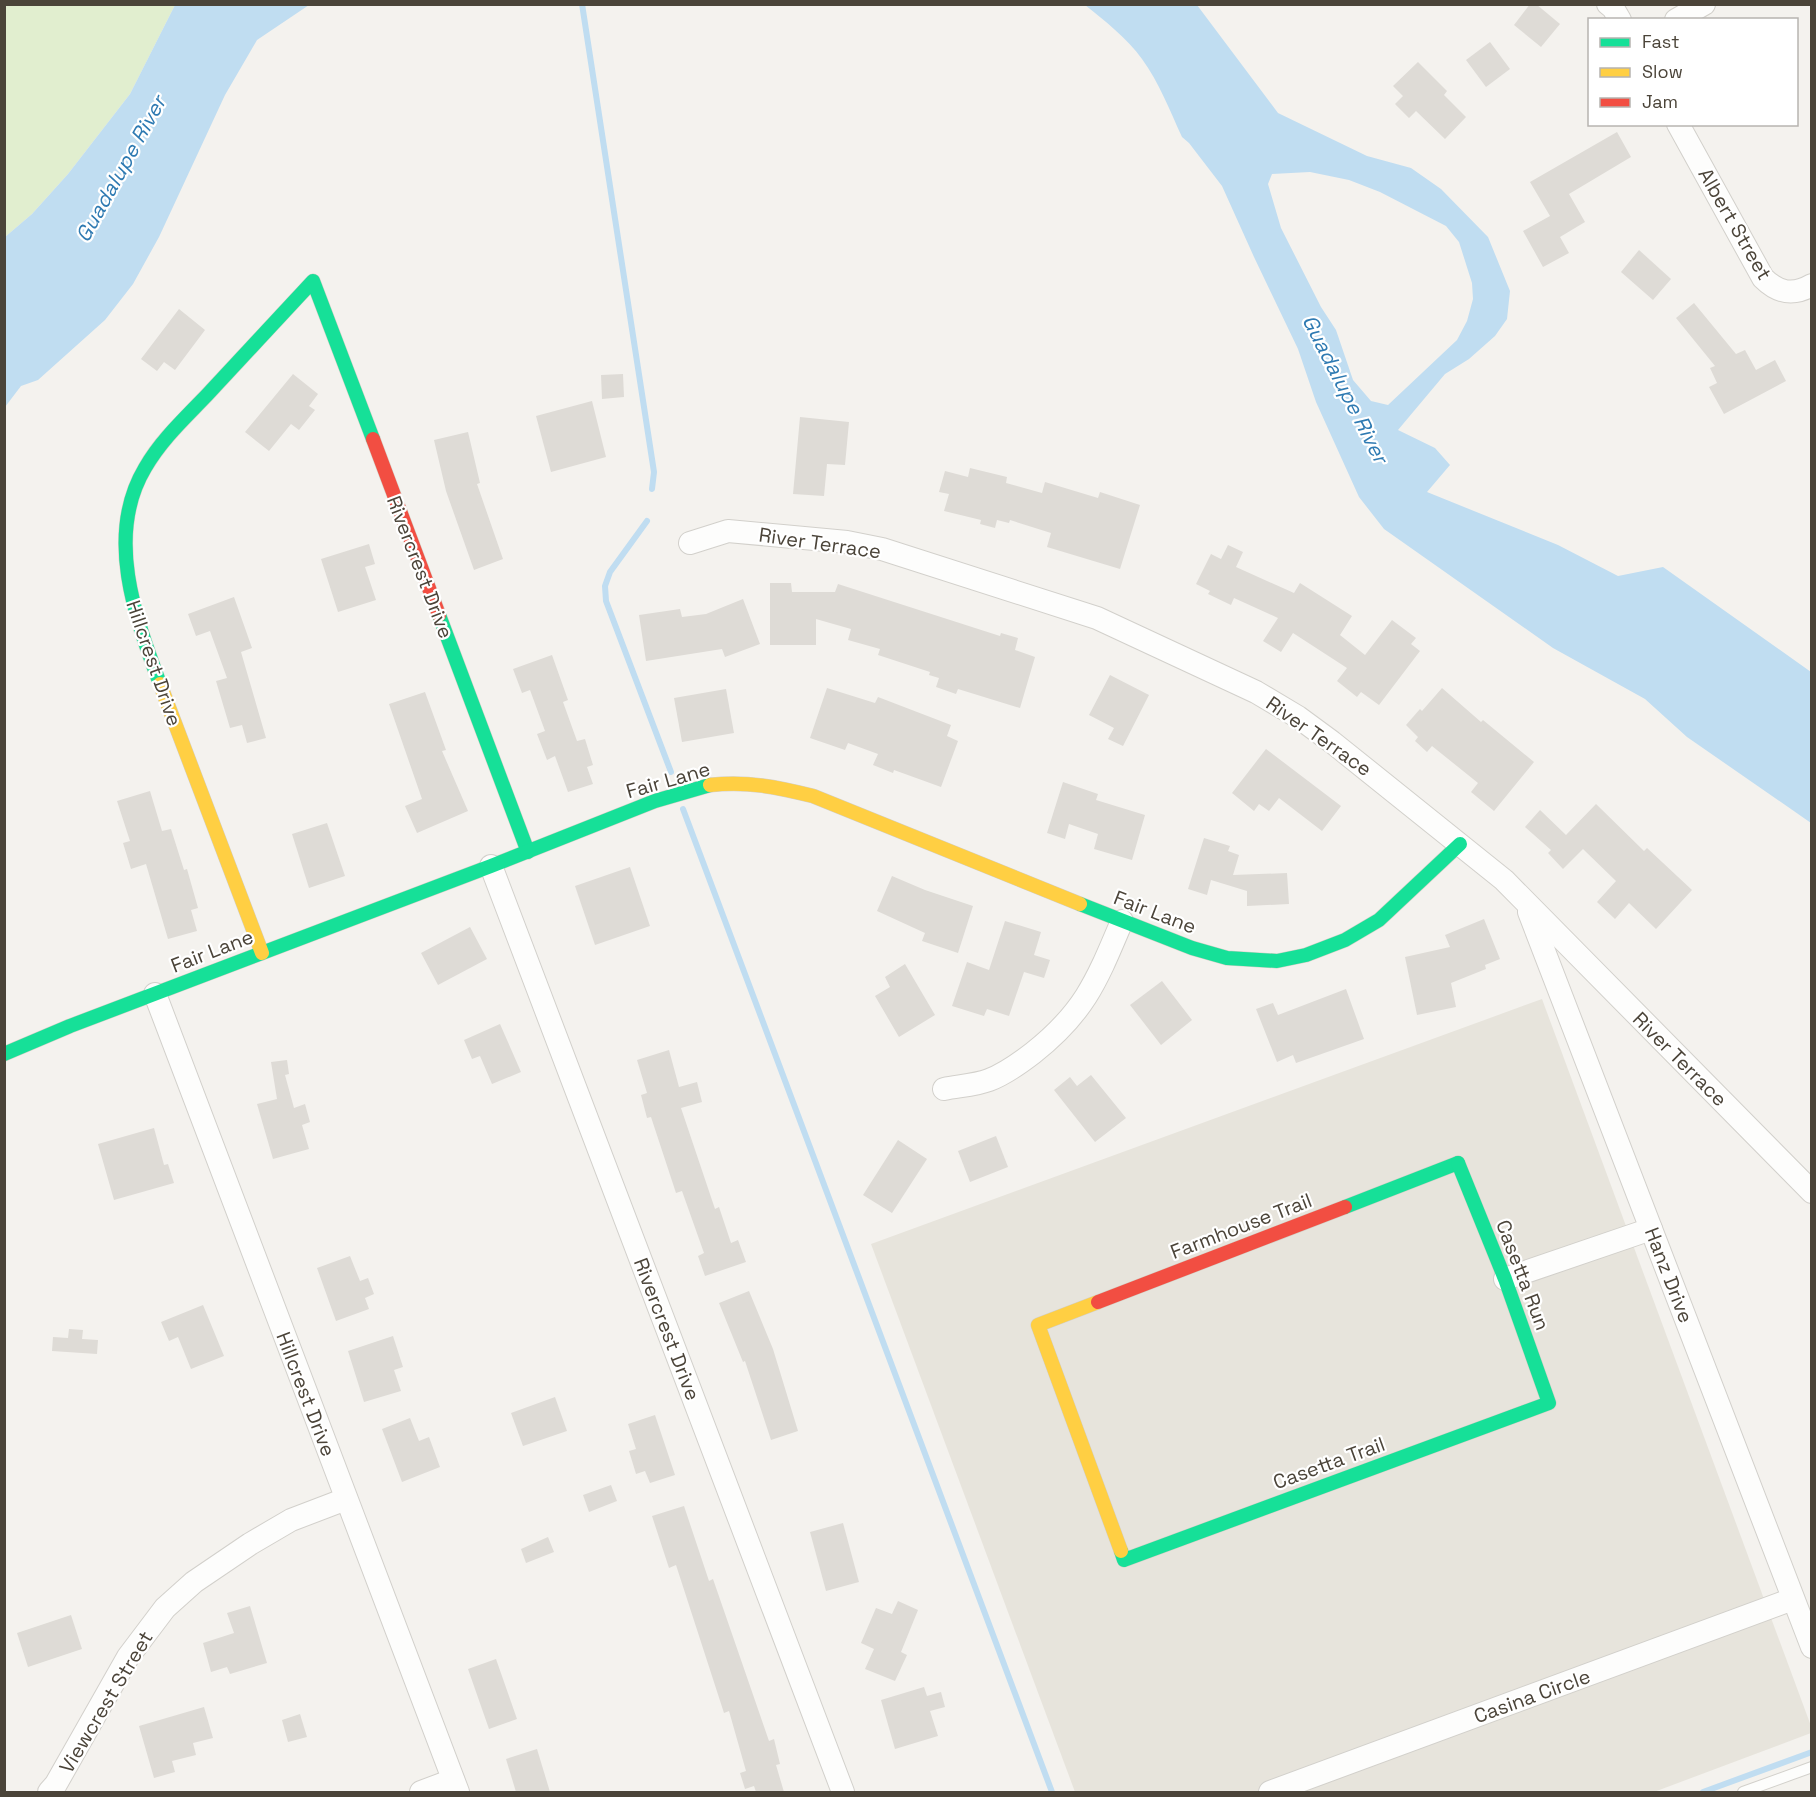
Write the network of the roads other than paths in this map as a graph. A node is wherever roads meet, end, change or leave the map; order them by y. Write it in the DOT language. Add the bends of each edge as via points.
graph roads {
  1 [pos="1704,4"];
  2 [pos="1680,18"];
  3 [pos="1679,126"];
  4 [pos="313,281"];
  5 [pos="1812,285"];
  6 [pos="690,543"];
  7 [pos="1460,844"];
  8 [pos="528,852"];
  9 [pos="491,866"];
  10 [pos="1526,902"];
  11 [pos="1122,921"];
  12 [pos="262,953"];
  13 [pos="155,994"];
  14 [pos="4,1054"];
  15 [pos="944,1089"];
  16 [pos="1458,1163"];
  17 [pos="1812,1192"];
  18 [pos="1651,1229"];
  19 [pos="1505,1280"];
  20 [pos="1549,1403"];
  21 [pos="346,1499"];
  22 [pos="1124,1560"];
  23 [pos="1793,1599"];
  24 [pos="1812,1647"];
  25 [pos="1812,1767"];
  26 [pos="455,1786"];
  27 [pos="49,1792"];
  28 [pos="421,1792"];
  29 [pos="843,1792"];
  30 [pos="1270,1792"];
  31 [pos="1743,1792"];
  1 -- 2 [label="street"];
  3 -- 5 [label="street, Albert Street" via="1763,278 1779,291"];
  4 -- 8 [label="street, Rivercrest Drive"];
  4 -- 12 [label="street, Hillcrest Drive" via="160,445 141,476 129,512 124,546 139,629"];
  6 -- 7 [label="street, River Terrace" via="728,531 847,542 882,549 1097,618 1298,717"];
  7 -- 10 [label="street, River Terrace"];
  7 -- 11 [label="street, Fair Lane" via="1379,920 1346,940 1306,955 1277,961 1227,958"];
  8 -- 9 [label="street, Fair Lane"];
  8 -- 11 [label="street, Fair Lane" via="655,801 711,785 773,786 813,796"];
  9 -- 12 [label="street, Fair Lane"];
  9 -- 29 [label="street, Rivercrest Drive"];
  10 -- 17 [label="street, River Terrace"];
  10 -- 18 [label="street, Hanz Drive"];
  11 -- 15 [label="street" via="1098,979 1065,1025 1018,1064 989,1080"];
  12 -- 13 [label="street, Fair Lane"];
  13 -- 14 [label="street, Fair Lane"];
  13 -- 21 [label="street, Hillcrest Drive"];
  16 -- 19 [label="street, Casetta Run"];
  16 -- 22 [label="street, Farmhouse Trail" via="1038,1325"];
  18 -- 19 [label="street"];
  18 -- 23 [label="street, Hanz Drive"];
  19 -- 20 [label="street, Casetta Run"];
  20 -- 22 [label="street, Casetta Trail"];
  21 -- 26 [label="street, Hillcrest Drive"];
  21 -- 27 [label="street, Viewcrest Street" via="291,1520 250,1544 194,1582 165,1608 128,1658"];
  23 -- 24 [label="street, Hanz Drive"];
  23 -- 30 [label="street, Casina Circle"];
  25 -- 31 [label="lane"];
  26 -- 28 [label="street"];
}
